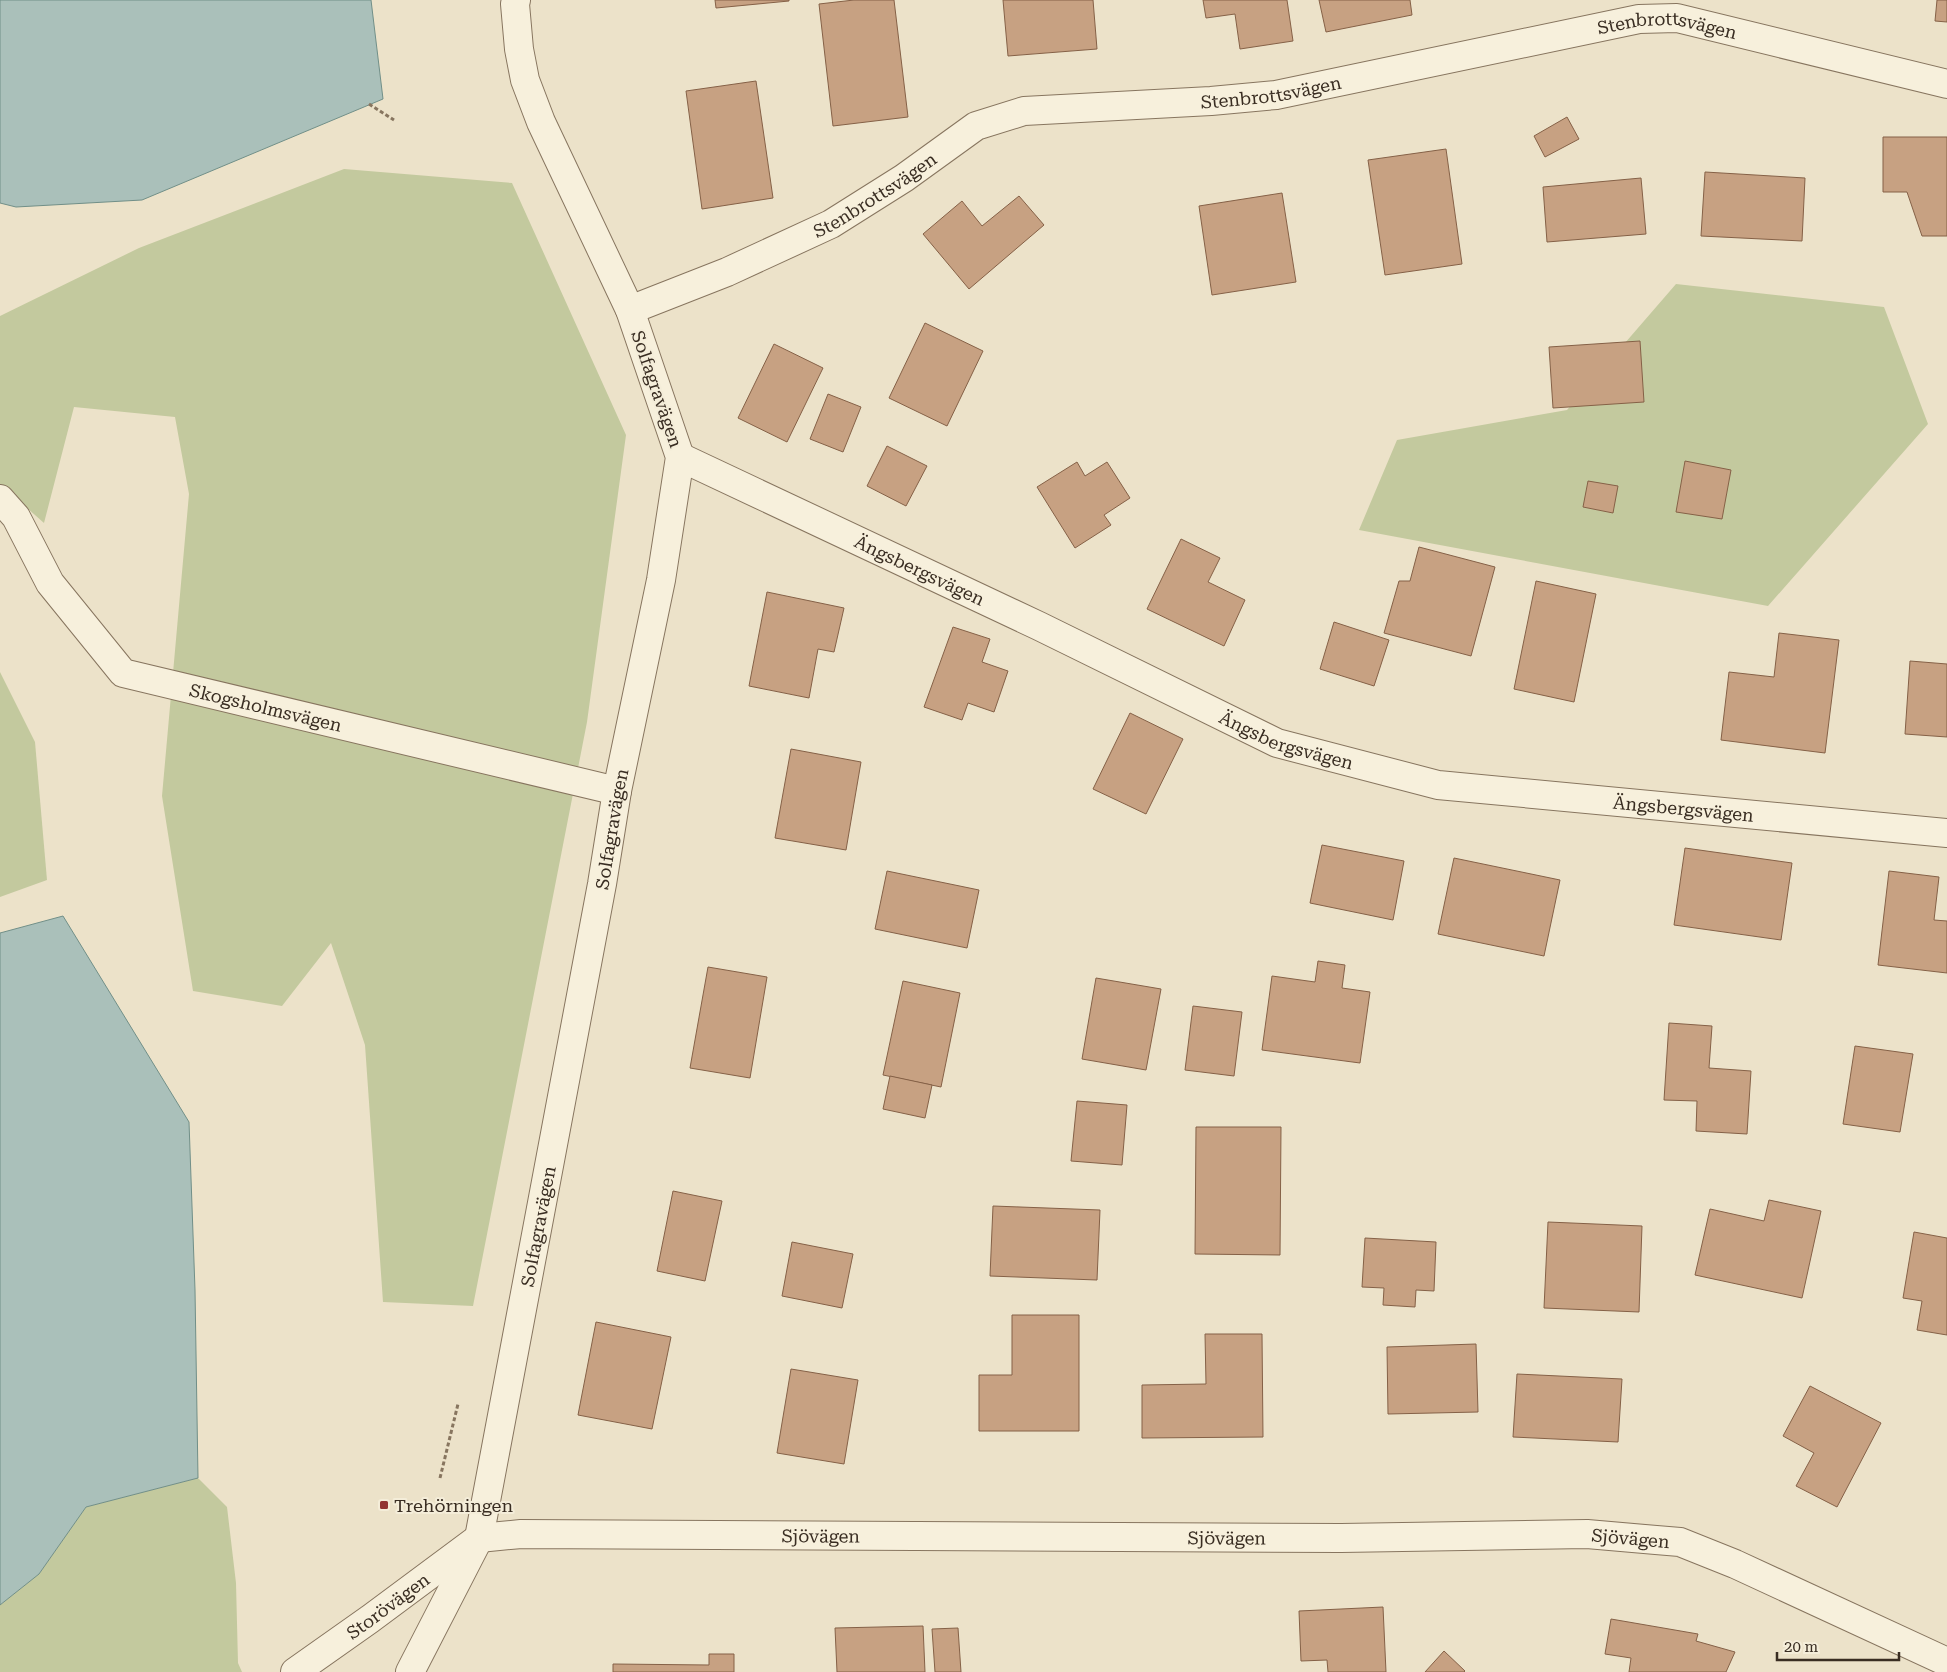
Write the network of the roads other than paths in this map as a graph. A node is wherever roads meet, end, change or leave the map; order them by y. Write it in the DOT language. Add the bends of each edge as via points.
graph roads {
  1 [pos="516,0"];
  2 [pos="1947,84"];
  3 [pos="630,310"];
  4 [pos="680,457"];
  5 [pos="0,499"];
  6 [pos="617,791"];
  7 [pos="1947,833"];
  8 [pos="479,1538"];
  9 [pos="1947,1662"];
  10 [pos="411,1670"];
  11 [pos="295,1672"];
  1 -- 3 [label="street, Solfagravägen" via="518,49 541,122"];
  2 -- 3 [label="street, Stenbrottsvägen" via="1677,18 1639,19 1276,95 1024,111 976,126 904,178 831,224 726,272"];
  3 -- 4 [label="street, Solfagravägen"];
  4 -- 6 [label="street, Solfagravägen" via="661,580"];
  4 -- 7 [label="street, Ängsbergsvägen" via="1039,626 1276,743 1438,786"];
  5 -- 6 [label="street, Skogsholmsvägen" via="16,517 50,583 123,673"];
  6 -- 8 [label="street, Solfagravägen"];
  8 -- 9 [label="street, Sjövägen" via="531,1534 1341,1538 1587,1534 1680,1542"];
  8 -- 10 [label="street, Solfagravägen"];
  8 -- 11 [label="street, Storövägen"];
}
